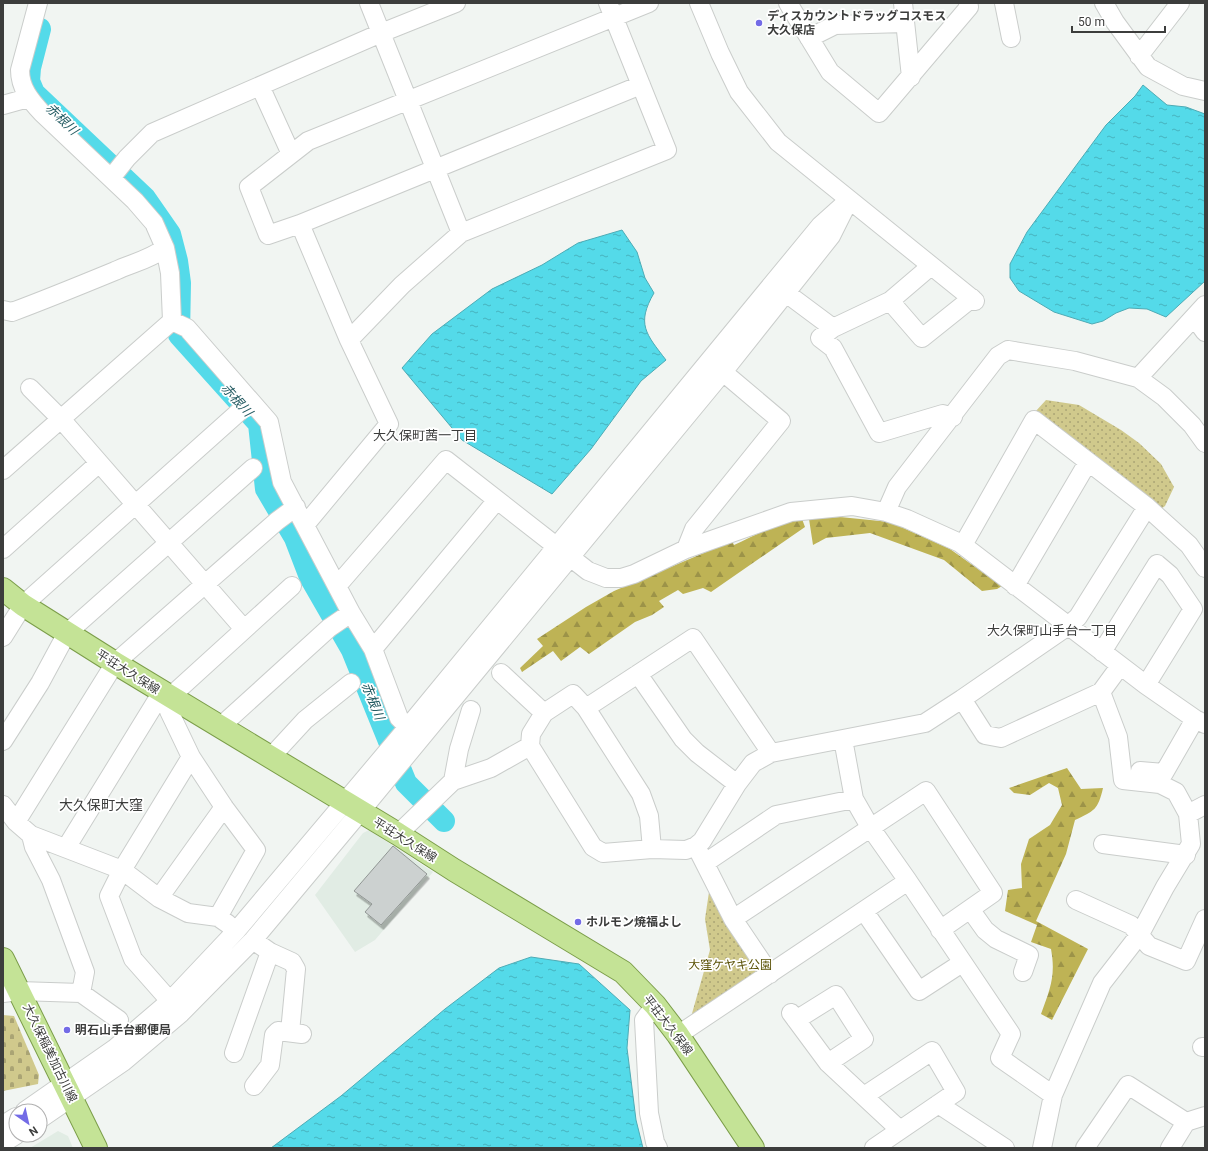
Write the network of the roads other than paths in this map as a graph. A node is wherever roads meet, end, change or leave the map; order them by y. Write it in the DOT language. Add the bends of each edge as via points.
graph roads {
  1 [pos="38,3"];
  2 [pos="369,3"];
  3 [pos="456,3"];
  4 [pos="649,3"];
  5 [pos="699,3"];
  6 [pos="788,3"];
  7 [pos="903,3"];
  8 [pos="968,3"];
  9 [pos="1004,3"];
  10 [pos="1104,3"];
  11 [pos="1180,3"];
  12 [pos="611,10"];
  13 [pos="905,23"];
  14 [pos="381,33"];
  15 [pos="809,38"];
  16 [pos="1011,38"];
  17 [pos="1139,56"];
  18 [pos="911,77"];
  19 [pos="641,85"];
  20 [pos="1202,85"];
  21 [pos="260,86"];
  22 [pos="28,98"];
  23 [pos="408,100"];
  24 [pos="3,105"];
  25 [pos="291,154"];
  26 [pos="436,169"];
  27 [pos="111,178"];
  28 [pos="849,200"];
  29 [pos="300,224"];
  30 [pos="462,233"];
  31 [pos="165,248"];
  32 [pos="931,266"];
  33 [pos="786,293"];
  34 [pos="890,301"];
  35 [pos="3,310"];
  36 [pos="1200,311"];
  37 [pos="172,321"];
  38 [pos="833,328"];
  39 [pos="1205,332"];
  40 [pos="349,340"];
  41 [pos="723,372"];
  42 [pos="1138,378"];
  43 [pos="30,388"];
  44 [pos="240,411"];
  45 [pos="953,417"];
  46 [pos="61,419"];
  47 [pos="1198,420"];
  48 [pos="1205,444"];
  49 [pos="1088,462"];
  50 [pos="99,463"];
  51 [pos="253,468"];
  52 [pos="3,470"];
  53 [pos="497,500"];
  54 [pos="135,504"];
  55 [pos="296,507"];
  56 [pos="1147,507"];
  57 [pos="886,512"];
  58 [pos="305,525"];
  59 [pos="168,542"];
  60 [pos="963,545"];
  61 [pos="3,549"];
  62 [pos="686,550"];
  63 [pos="563,552"];
  64 [pos="1205,568"];
  65 [pos="206,583"];
  66 [pos="292,586"];
  67 [pos="337,586"];
  68 [pos="1015,586"];
  69 [pos="3,589"];
  70 [pos="23,604"];
  71 [pos="351,613"];
  72 [pos="1068,626"];
  73 [pos="244,629"];
  74 [pos="67,633"];
  75 [pos="3,636"];
  76 [pos="373,649"];
  77 [pos="1102,652"];
  78 [pos="115,663"];
  79 [pos="1120,666"];
  80 [pos="500,673"];
  81 [pos="638,674"];
  82 [pos="351,683"];
  83 [pos="1146,685"];
  84 [pos="1101,692"];
  85 [pos="166,694"];
  86 [pos="962,699"];
  87 [pos="586,708"];
  88 [pos="470,710"];
  89 [pos="544,713"];
  90 [pos="1200,721"];
  91 [pos="408,726"];
  92 [pos="220,727"];
  93 [pos="843,739"];
  94 [pos="3,741"];
  95 [pos="530,746"];
  96 [pos="771,753"];
  97 [pos="191,757"];
  98 [pos="270,758"];
  99 [pos="1122,769"];
  100 [pos="453,781"];
  101 [pos="737,784"];
  102 [pos="854,798"];
  103 [pos="1205,805"];
  104 [pos="3,806"];
  105 [pos="224,807"];
  106 [pos="352,807"];
  107 [pos="1188,814"];
  108 [pos="16,822"];
  109 [pos="870,827"];
  110 [pos="31,834"];
  111 [pos="398,834"];
  112 [pos="1103,844"];
  113 [pos="696,846"];
  114 [pos="66,848"];
  115 [pos="652,849"];
  116 [pos="1186,855"];
  117 [pos="705,863"];
  118 [pos="122,870"];
  119 [pos="908,882"];
  120 [pos="159,898"];
  121 [pos="1076,900"];
  122 [pos="970,909"];
  123 [pos="864,911"];
  124 [pos="218,917"];
  125 [pos="733,919"];
  126 [pos="1205,919"];
  127 [pos="237,930"];
  128 [pos="940,930"];
  129 [pos="1140,934"];
  130 [pos="253,940"];
  131 [pos="270,952"];
  132 [pos="3,959"];
  133 [pos="962,963"];
  134 [pos="1023,972"];
  135 [pos="770,974"];
  136 [pos="11,992"];
  137 [pos="81,993"];
  138 [pos="170,1001"];
  139 [pos="655,1005"];
  140 [pos="119,1020"];
  141 [pos="678,1035"];
  142 [pos="234,1053"];
  143 [pos="828,1063"];
  144 [pos="254,1086"];
  145 [pos="68,1091"];
  146 [pos="1053,1095"];
  147 [pos="864,1096"];
  148 [pos="42,1103"];
  149 [pos="938,1104"];
  150 [pos="48,1111"];
  151 [pos="1205,1116"];
  152 [pos="1186,1122"];
  153 [pos="900,1130"];
  154 [pos="96,1148"];
  155 [pos="658,1148"];
  156 [pos="753,1148"];
  157 [pos="874,1148"];
  158 [pos="1004,1148"];
  159 [pos="1042,1148"];
  160 [pos="1085,1148"];
  161 [pos="1170,1148"];
  1 -- 22 [label="street" via="20,70 20,81"];
  2 -- 14 [label="street"];
  3 -- 14 [label="street"];
  4 -- 12 [label="street"];
  5 -- 28 [label="street" via="739,92 778,142"];
  6 -- 15 [label="street"];
  7 -- 13 [label="street"];
  8 -- 18 [label="street" via="969,7"];
  9 -- 16 [label="street"];
  10 -- 17 [label="street"];
  11 -- 17 [label="street"];
  12 -- 19 [label="street"];
  12 -- 23 [label="street"];
  13 -- 15 [label="street" via="835,24"];
  13 -- 18 [label="street"];
  14 -- 21 [label="street"];
  14 -- 23 [label="street"];
  15 -- 18 [label="street" via="830,72 879,113"];
  17 -- 20 [label="street" via="1153,70 1183,86"];
  19 -- 26 [label="street"];
  19 -- 30 [label="street" via="667,150"];
  21 -- 25 [label="street"];
  21 -- 27 [label="street" via="152,133"];
  22 -- 24 [label="street"];
  22 -- 27 [label="street"];
  23 -- 25 [label="street" via="308,141"];
  23 -- 26 [label="street"];
  25 -- 29 [label="street" via="249,186 268,235"];
  26 -- 29 [label="street"];
  26 -- 30 [label="street"];
  27 -- 31 [label="street" via="135,200 154,223"];
  28 -- 32 [label="street"];
  28 -- 33 [label="street" via="831,236"];
  28 -- 63 [label="street" via="820,226"];
  29 -- 40 [label="street"];
  30 -- 40 [label="street" via="402,285"];
  31 -- 35 [label="street" via="153,257 65,292 12,312"];
  31 -- 37 [label="street" via="170,273"];
  32 -- 34 [label="street"];
  32 -- 34 [label="street" via="974,300 922,338"];
  33 -- 38 [label="street"];
  33 -- 41 [label="street"];
  34 -- 38 [label="street"];
  36 -- 39 [label="street"];
  36 -- 42 [label="street"];
  37 -- 46 [label="street"];
  37 -- 55 [label="street" via="187,328 269,422 282,482"];
  38 -- 45 [label="street" via="820,338 833,348 879,433 943,414"];
  40 -- 58 [label="street" via="389,424"];
  41 -- 62 [label="street" via="781,421 694,529"];
  41 -- 63 [label="street"];
  42 -- 45 [label="street" via="1075,361 1008,350 998,356"];
  42 -- 47 [label="street"];
  43 -- 46 [label="street"];
  44 -- 54 [label="street"];
  45 -- 57 [label="street" via="897,487"];
  46 -- 50 [label="street"];
  46 -- 52 [label="street"];
  47 -- 48 [label="street"];
  49 -- 56 [label="street"];
  49 -- 60 [label="street" via="1034,420"];
  49 -- 68 [label="street"];
  50 -- 54 [label="street"];
  50 -- 61 [label="street"];
  51 -- 59 [label="street"];
  53 -- 63 [label="street"];
  53 -- 67 [label="street" via="446,460"];
  53 -- 76 [label="street"];
  54 -- 59 [label="street"];
  54 -- 70 [label="street"];
  55 -- 58 [label="street"];
  55 -- 65 [label="street"];
  56 -- 64 [label="street" via="1189,545"];
  56 -- 72 [label="street" via="1078,616"];
  57 -- 60 [label="street"];
  57 -- 62 [label="street" via="852,506 791,512"];
  58 -- 67 [label="street"];
  59 -- 65 [label="street"];
  59 -- 74 [label="street"];
  60 -- 68 [label="street"];
  62 -- 63 [label="street" via="621,578 606,578 588,571"];
  63 -- 91 [label="street"];
  63 -- 106 [label="street"];
  65 -- 73 [label="street"];
  65 -- 78 [label="street"];
  66 -- 73 [label="street"];
  67 -- 71 [label="street"];
  68 -- 72 [label="street"];
  69 -- 70 [label="main road, 平荘大久保線"];
  70 -- 74 [label="main road, 平荘大久保線"];
  70 -- 75 [label="street"];
  71 -- 76 [label="street"];
  71 -- 92 [label="street" via="329,628"];
  72 -- 77 [label="street"];
  72 -- 86 [label="street"];
  73 -- 85 [label="street"];
  74 -- 78 [label="main road, 平荘大久保線"];
  74 -- 94 [label="street" via="40,683"];
  76 -- 91 [label="street" via="399,718"];
  77 -- 79 [label="street"];
  77 -- 83 [label="street" via="1157,564 1170,575 1193,608"];
  78 -- 85 [label="main road, 平荘大久保線"];
  78 -- 108 [label="street"];
  79 -- 83 [label="street"];
  79 -- 84 [label="street"];
  80 -- 89 [label="street"];
  81 -- 87 [label="street"];
  81 -- 96 [label="street" via="693,638"];
  81 -- 101 [label="street" via="683,739"];
  82 -- 98 [label="street" via="305,720"];
  83 -- 90 [label="street"];
  84 -- 86 [label="street" via="1001,738 985,735"];
  84 -- 99 [label="street" via="1118,737"];
  85 -- 92 [label="main road, 平荘大久保線"];
  85 -- 97 [label="street" via="169,711"];
  85 -- 114 [label="street"];
  86 -- 93 [label="street" via="925,722"];
  87 -- 89 [label="street" via="574,694"];
  87 -- 115 [label="street" via="641,794 649,816"];
  88 -- 100 [label="street"];
  89 -- 95 [label="street" via="530,734"];
  90 -- 99 [label="street" via="1164,773"];
  91 -- 106 [label="street"];
  92 -- 98 [label="main road, 平荘大久保線"];
  93 -- 96 [label="street"];
  93 -- 102 [label="street"];
  95 -- 100 [label="street" via="491,768"];
  95 -- 115 [label="street" via="593,847 602,853"];
  96 -- 101 [label="street" via="753,763"];
  97 -- 105 [label="street"];
  97 -- 118 [label="street"];
  98 -- 106 [label="main road, 平荘大久保線"];
  99 -- 107 [label="street" via="1123,780 1160,784 1176,792"];
  100 -- 111 [label="street"];
  101 -- 113 [label="street" via="702,841"];
  102 -- 109 [label="street"];
  102 -- 117 [label="street" via="776,815"];
  103 -- 107 [label="street"];
  104 -- 108 [label="street"];
  105 -- 120 [label="street"];
  105 -- 124 [label="street" via="256,850"];
  106 -- 111 [label="main road, 平荘大久保線"];
  106 -- 127 [label="street"];
  106 -- 130 [label="street"];
  107 -- 116 [label="street" via="1191,844"];
  108 -- 110 [label="street"];
  109 -- 119 [label="street"];
  109 -- 122 [label="street" via="926,791 993,893"];
  109 -- 125 [label="street"];
  110 -- 114 [label="street"];
  110 -- 137 [label="street" via="85,972"];
  111 -- 139 [label="main road, 平荘大久保線" via="623,972"];
  112 -- 116 [label="street"];
  113 -- 115 [label="street" via="686,850"];
  113 -- 117 [label="street"];
  114 -- 118 [label="street"];
  116 -- 129 [label="street" via="1165,887"];
  117 -- 125 [label="street"];
  118 -- 120 [label="street"];
  118 -- 138 [label="street" via="109,896 133,959"];
  119 -- 123 [label="street"];
  119 -- 128 [label="street"];
  120 -- 124 [label="street" via="188,913"];
  121 -- 129 [label="street" via="1131,924"];
  122 -- 128 [label="street"];
  122 -- 134 [label="street" via="985,930 996,939 1029,955"];
  123 -- 133 [label="street" via="919,991"];
  123 -- 135 [label="street"];
  124 -- 127 [label="street"];
  125 -- 135 [label="street"];
  126 -- 129 [label="street" via="1186,961 1149,946"];
  127 -- 138 [label="street"];
  128 -- 133 [label="street"];
  129 -- 146 [label="street" via="1102,983"];
  130 -- 131 [label="street"];
  130 -- 145 [label="street" via="181,1013 123,1062"];
  131 -- 142 [label="street"];
  131 -- 144 [label="street" via="292,962 296,969 296,1033 278,1031 274,1035 270,1065"];
  132 -- 136 [label="main road, 大久保稲美加古川線"];
  133 -- 146 [label="street" via="1011,1034 1000,1058"];
  135 -- 141 [label="street"];
  136 -- 137 [label="street"];
  136 -- 145 [label="main road, 大久保稲美加古川線"];
  137 -- 140 [label="street"];
  138 -- 145 [label="street"];
  139 -- 141 [label="main road, 平荘大久保線"];
  139 -- 155 [label="street" via="644,1020 649,1113"];
  141 -- 156 [label="main road, 平荘大久保線"];
  143 -- 143 [label="street" via="794,1017 836,995 864,1039"];
  143 -- 147 [label="street"];
  145 -- 148 [label="street"];
  145 -- 150 [label="street"];
  145 -- 154 [label="main road, 大久保稲美加古川線"];
  146 -- 159 [label="street"];
  147 -- 149 [label="street" via="932,1051 956,1092"];
  147 -- 153 [label="street"];
  149 -- 153 [label="street"];
  149 -- 158 [label="street"];
  151 -- 152 [label="street"];
  152 -- 160 [label="street" via="1128,1084"];
  152 -- 161 [label="street"];
  153 -- 157 [label="street"];
}
